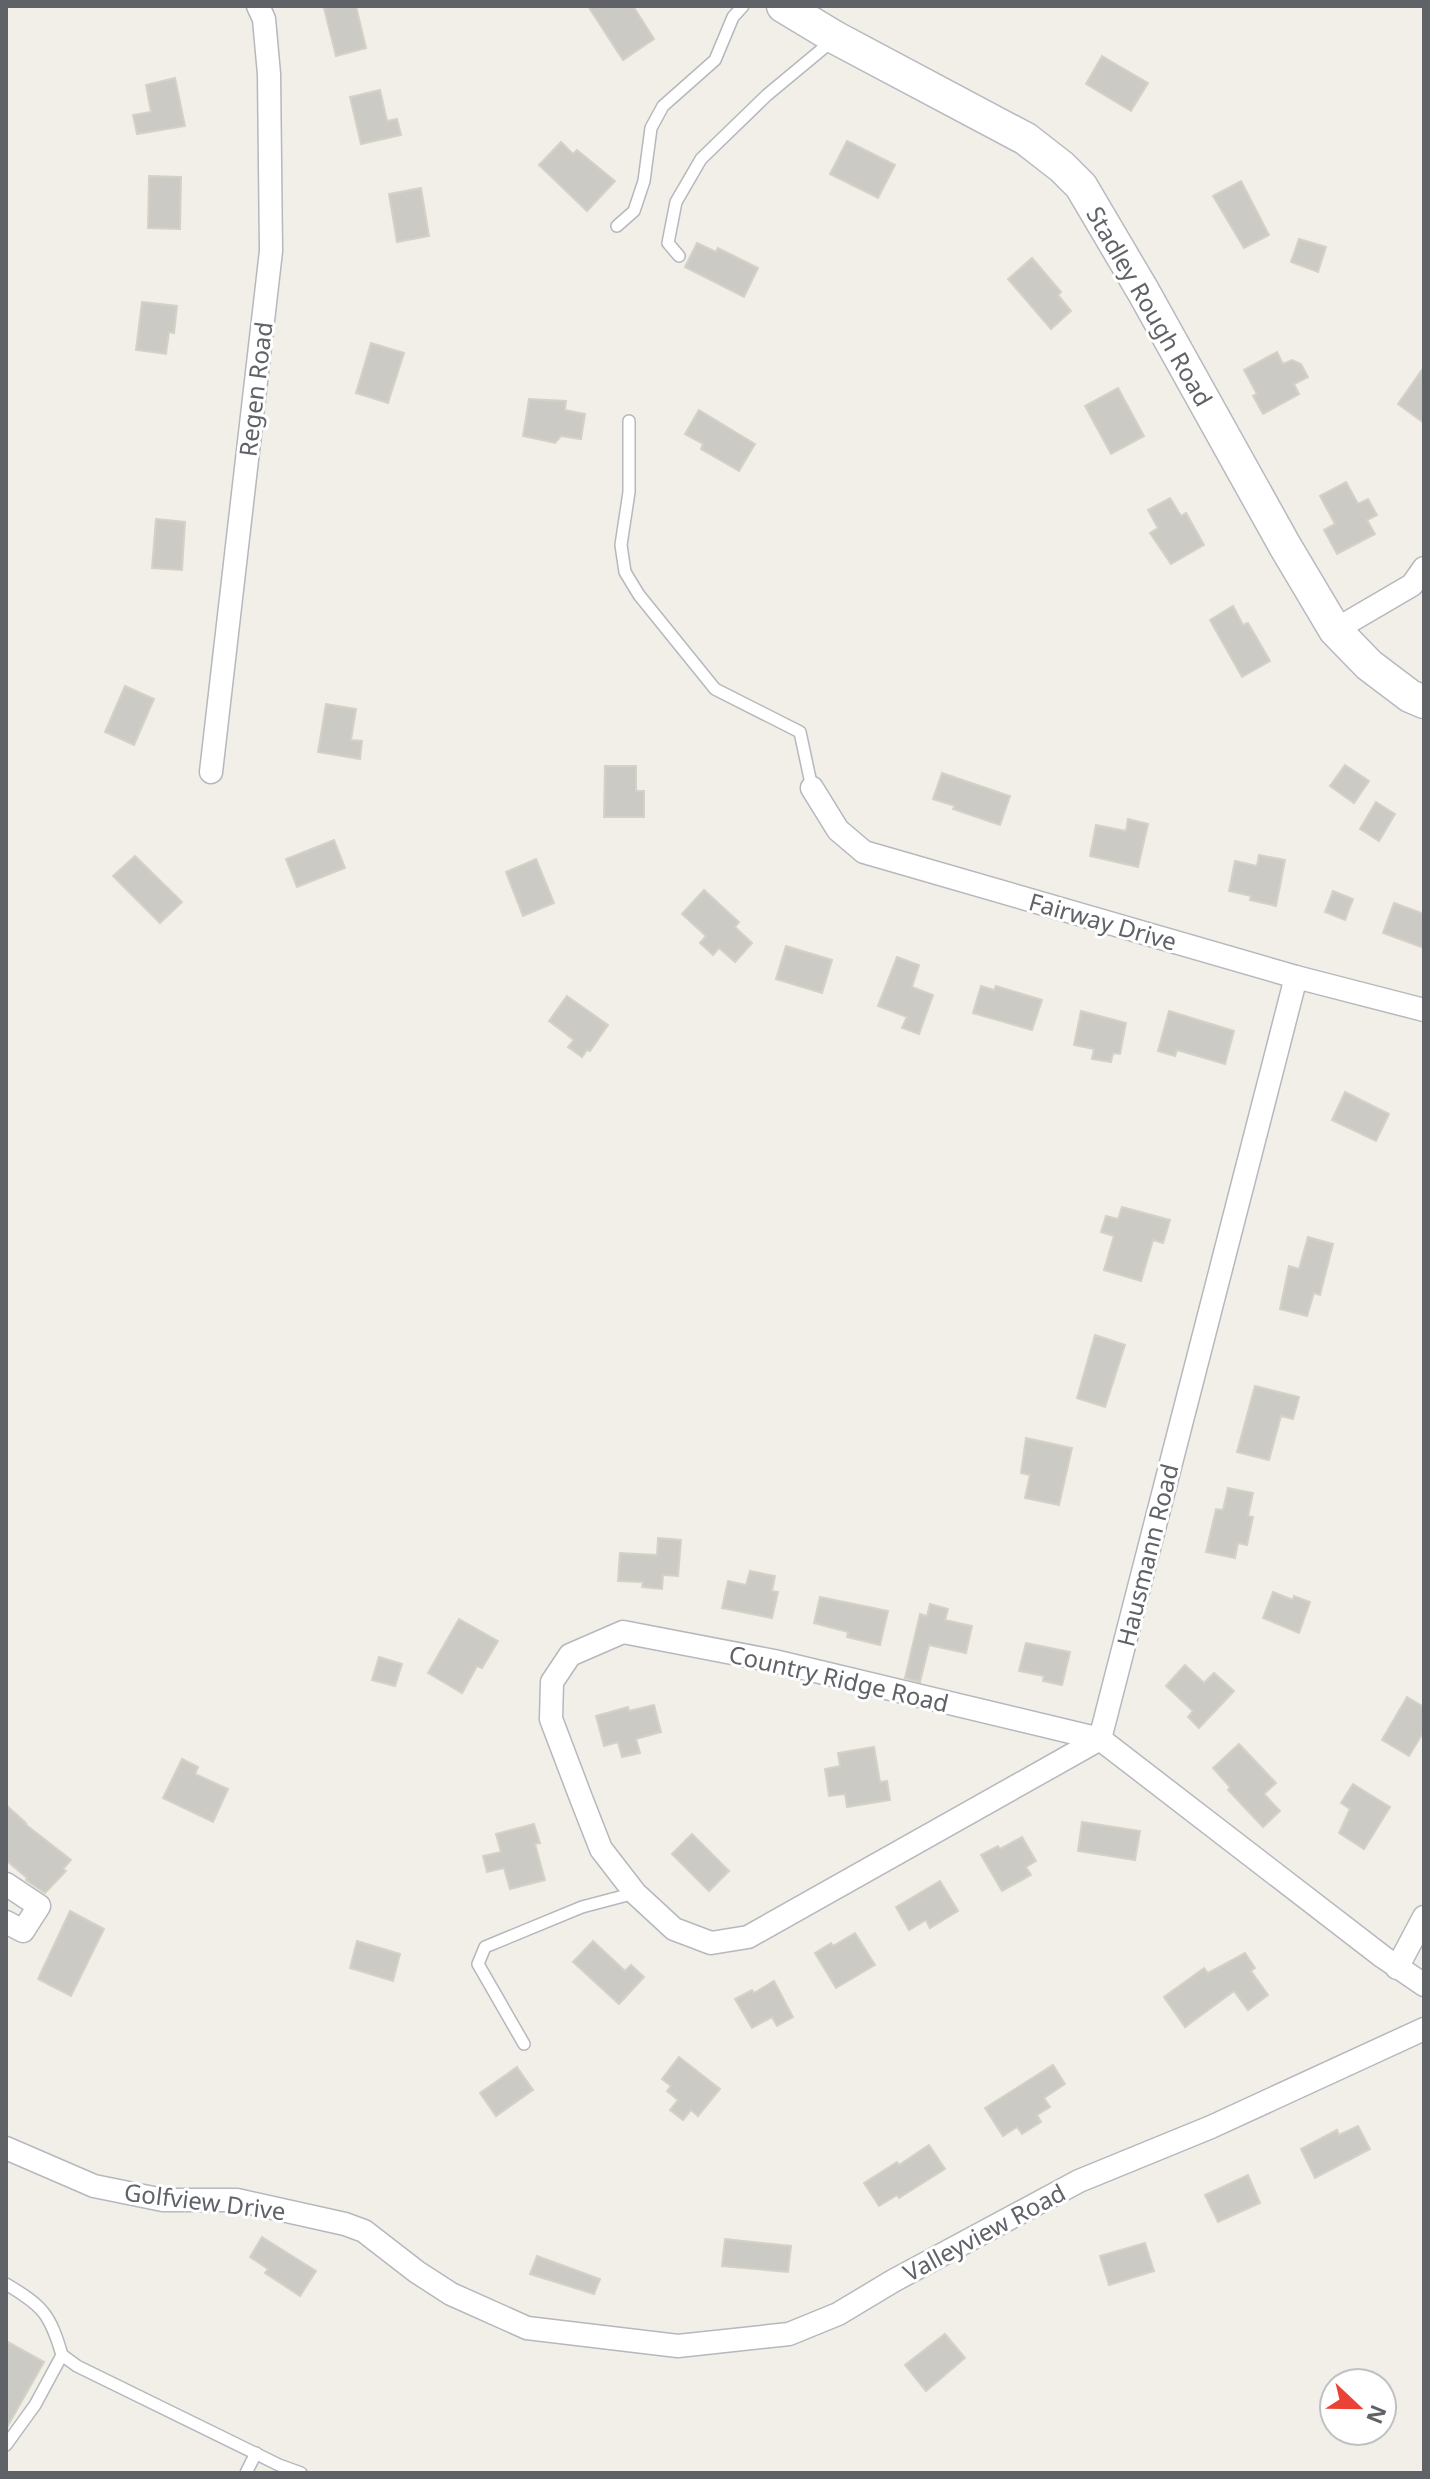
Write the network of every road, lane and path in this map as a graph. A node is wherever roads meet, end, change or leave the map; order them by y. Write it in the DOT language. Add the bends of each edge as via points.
graph roads {
  1 [pos="258,6"];
  2 [pos="743,6"];
  3 [pos="783,6"];
  4 [pos="836,38"];
  5 [pos="617,226"];
  6 [pos="679,256"];
  7 [pos="629,421"];
  8 [pos="1424,568"];
  9 [pos="1335,630"];
  10 [pos="1424,702"];
  11 [pos="211,772"];
  12 [pos="812,788"];
  13 [pos="1296,977"];
  14 [pos="1424,1010"];
  15 [pos="1100,1739"];
  16 [pos="6,1884"];
  17 [pos="635,1893"];
  18 [pos="1424,1917"];
  19 [pos="6,1922"];
  20 [pos="1397,1968"];
  21 [pos="1424,1985"];
  22 [pos="1424,2029"];
  23 [pos="524,2044"];
  24 [pos="6,2148"];
  25 [pos="6,2284"];
  26 [pos="527,2328"];
  27 [pos="62,2355"];
  28 [pos="6,2445"];
  29 [pos="256,2453"];
  30 [pos="246,2473"];
  31 [pos="301,2473"];
  1 -- 11 [label="street, Regen Road" via="269,74 271,251"];
  2 -- 5 [label="lane" via="715,60 663,106 651,128 634,211"];
  3 -- 4 [label="main road, Stadley Rough Road"];
  4 -- 6 [label="lane" via="701,159 671,218 668,243"];
  4 -- 9 [label="main road, Stadley Rough Road" via="1026,139 1081,186"];
  7 -- 12 [label="lane" via="629,492 621,545 625,572 715,689 800,732"];
  8 -- 9 [label="street" via="1412,585"];
  9 -- 10 [label="main road, Stadley Rough Road" via="1369,665"];
  12 -- 13 [label="street, Fairway Drive" via="838,830 864,852"];
  13 -- 14 [label="street, Fairway Drive"];
  13 -- 15 [label="street, Hausmann Road"];
  15 -- 17 [label="street, Country Ridge Road" via="748,1937 711,1943 674,1929"];
  15 -- 17 [label="street, Country Ridge Road" via="774,1661 623,1632 570,1655 552,1682 551,1719 601,1849"];
  15 -- 20 [label="street"];
  16 -- 19 [label="street" via="39,1906 23,1931"];
  17 -- 23 [label="lane" via="582,1907 485,1947 478,1964"];
  18 -- 20 [label="street"];
  20 -- 21 [label="street"];
  22 -- 26 [label="street, Valleyview Road" via="1079,2181 838,2314 789,2334 678,2346"];
  24 -- 26 [label="street, Golfview Drive" via="94,2186 163,2200 237,2200 345,2224 364,2231 451,2294"];
  25 -- 27 [label="lane" via="36,2303 53,2324"];
  27 -- 28 [label="lane"];
  27 -- 29 [label="lane"];
  29 -- 30 [label="lane"];
  29 -- 31 [label="lane"];
}
